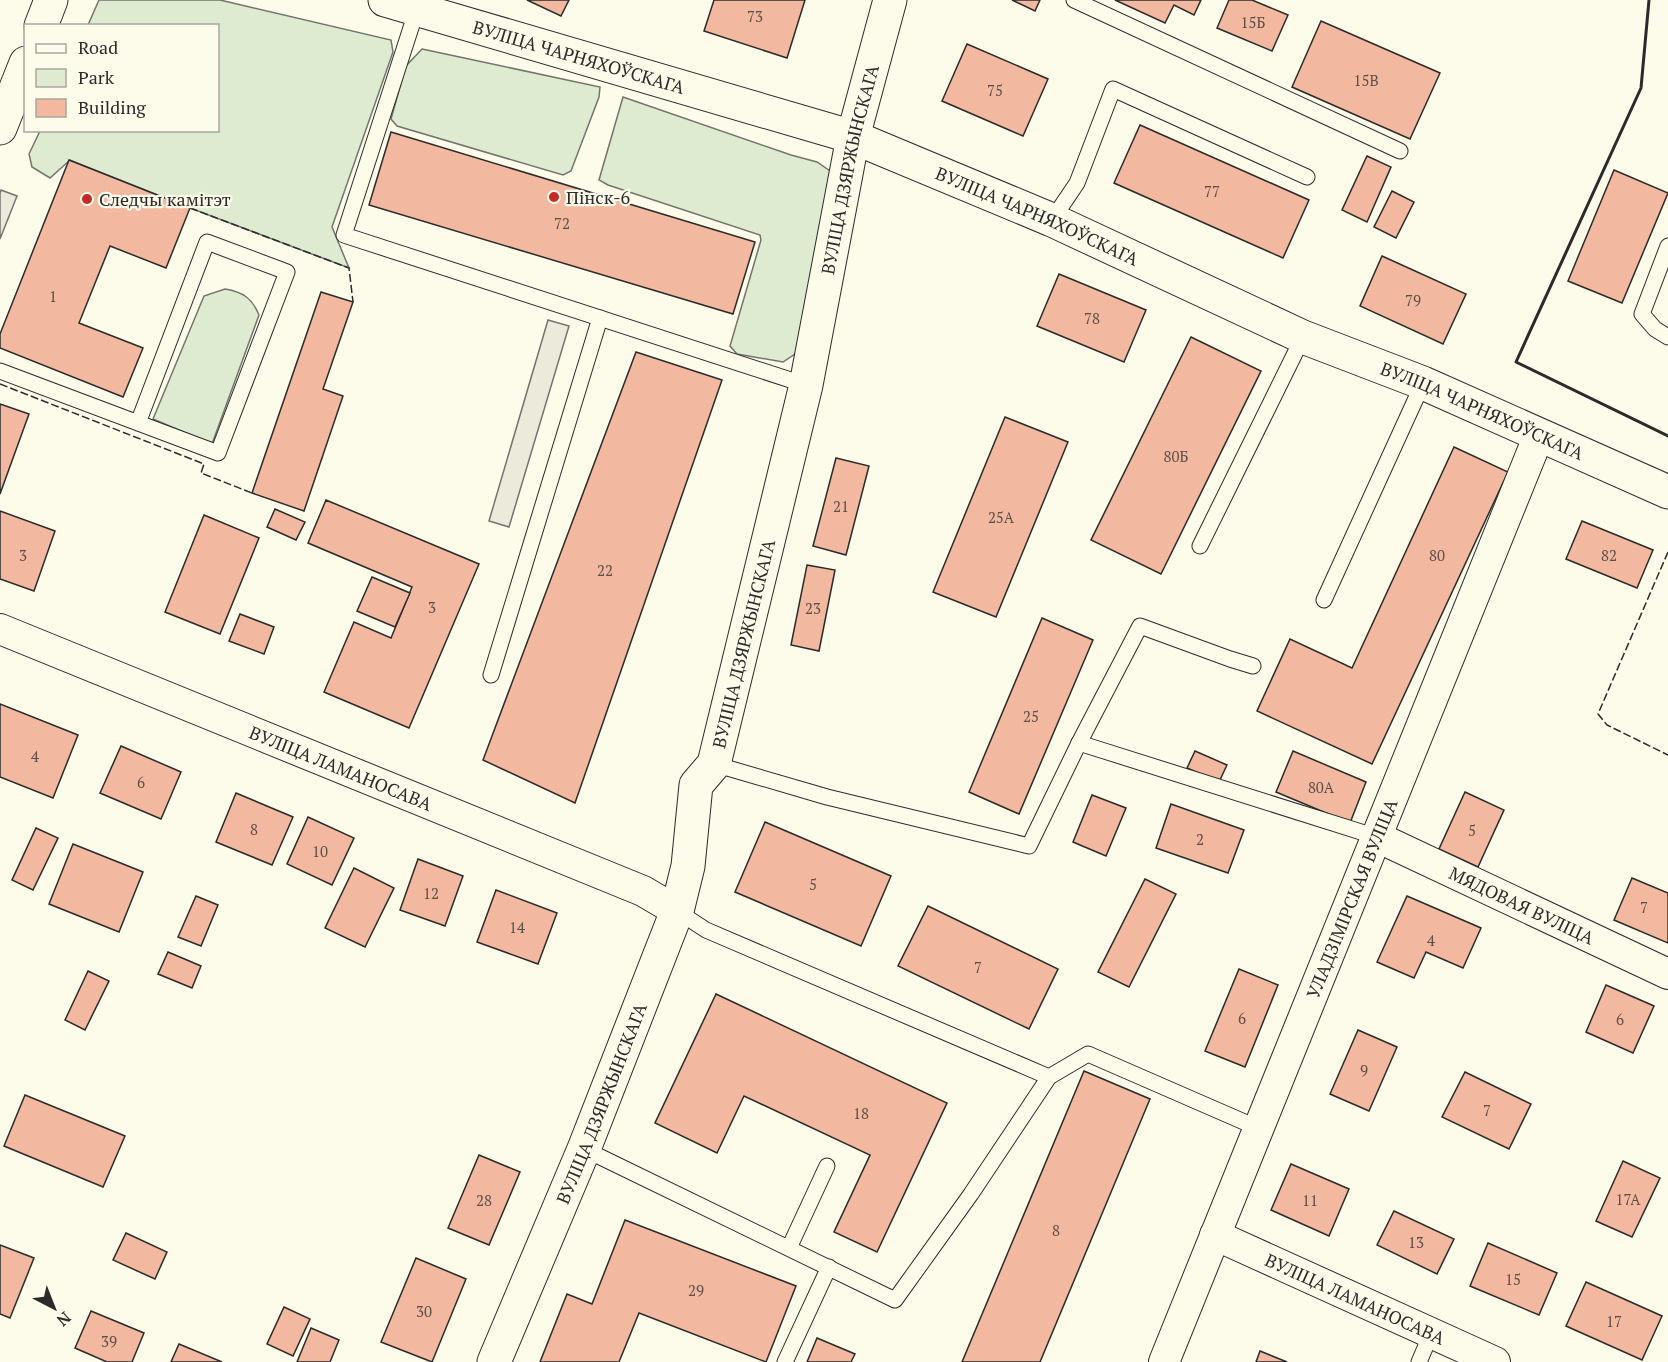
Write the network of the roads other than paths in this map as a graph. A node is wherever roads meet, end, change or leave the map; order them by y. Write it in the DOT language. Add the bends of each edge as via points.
graph roads {
  1 [pos="51,0"];
  2 [pos="385,0"];
  3 [pos="890,0"];
  4 [pos="1074,0"];
  5 [pos="417,9"];
  6 [pos="41,24"];
  7 [pos="24,68"];
  8 [pos="0,128"];
  9 [pos="853,138"];
  10 [pos="1400,151"];
  11 [pos="1307,177"];
  12 [pos="1052,220"];
  13 [pos="1668,246"];
  14 [pos="600,318"];
  15 [pos="1303,337"];
  16 [pos="1668,337"];
  17 [pos="0,371"];
  18 [pos="1423,383"];
  19 [pos="806,385"];
  20 [pos="138,423"];
  21 [pos="1539,435"];
  22 [pos="1668,492"];
  23 [pos="1200,546"];
  24 [pos="1324,600"];
  25 [pos="0,629"];
  26 [pos="1253,666"];
  27 [pos="491,675"];
  28 [pos="1078,743"];
  29 [pos="714,764"];
  30 [pos="1377,837"];
  31 [pos="677,911"];
  32 [pos="1668,974"];
  33 [pos="1049,1077"];
  34 [pos="1258,1128"];
  35 [pos="584,1149"];
  36 [pos="827,1166"];
  37 [pos="1215,1235"];
  38 [pos="789,1248"];
  39 [pos="829,1268"];
  40 [pos="1431,1334"];
  41 [pos="494,1362"];
  42 [pos="785,1362"];
  43 [pos="1164,1362"];
  44 [pos="1419,1362"];
  45 [pos="1495,1362"];
  1 -- 6 [label="street"];
  2 -- 5 [label="street, ВУЛІЦА ЧАРНЯХОЎСКАГА"];
  3 -- 9 [label="street, ВУЛІЦА ДЗЯРЖЫНСКАГА"];
  4 -- 10 [label="lane"];
  5 -- 9 [label="street, ВУЛІЦА ЧАРНЯХОЎСКАГА"];
  5 -- 14 [label="lane" via="344,235"];
  7 -- 8 [label="street"];
  9 -- 12 [label="street, ВУЛІЦА ЧАРНЯХОЎСКАГА"];
  9 -- 19 [label="street, ВУЛІЦА ДЗЯРЖЫНСКАГА"];
  11 -- 12 [label="lane" via="1113,89 1077,183"];
  12 -- 15 [label="street, ВУЛІЦА ЧАРНЯХОЎСКАГА"];
  13 -- 16 [label="lane" via="1642,314"];
  14 -- 19 [label="lane"];
  14 -- 27 [label="lane"];
  15 -- 18 [label="street, ВУЛІЦА ЧАРНЯХОЎСКАГА"];
  15 -- 23 [label="lane"];
  17 -- 20 [label="lane"];
  18 -- 21 [label="street, ВУЛІЦА ЧАРНЯХОЎСКАГА"];
  18 -- 24 [label="lane"];
  19 -- 29 [label="street, ВУЛІЦА ДЗЯРЖЫНСКАГА"];
  20 -- 20 [label="lane" via="207,242 287,272 218,453"];
  21 -- 22 [label="street, ВУЛІЦА ЧАРНЯХОЎСКАГА"];
  21 -- 30 [label="street, УЛАДЗІМІРСКАЯ ВУЛІЦА"];
  25 -- 31 [label="street, ВУЛІЦА ЛАМАНОСАВА" via="643,891"];
  26 -- 28 [label="lane" via="1140,626"];
  28 -- 29 [label="lane" via="1029,846 827,797"];
  28 -- 30 [label="lane"];
  29 -- 31 [label="street, ВУЛІЦА ДЗЯРЖЫНСКАГА" via="696,784 688,866"];
  30 -- 32 [label="street, МЯДОВАЯ ВУЛІЦА"];
  30 -- 34 [label="street, УЛАДЗІМІРСКАЯ ВУЛІЦА"];
  31 -- 33 [label="lane" via="706,930"];
  31 -- 35 [label="street, ВУЛІЦА ДЗЯРЖЫНСКАГА"];
  33 -- 34 [label="lane" via="1089,1054"];
  33 -- 39 [label="lane" via="895,1300"];
  34 -- 37 [label="street, УЛАДЗІМІРСКАЯ ВУЛІЦА"];
  35 -- 38 [label="lane"];
  35 -- 41 [label="street, ВУЛІЦА ДЗЯРЖЫНСКАГА"];
  36 -- 38 [label="lane"];
  37 -- 40 [label="street, ВУЛІЦА ЛАМАНОСАВА"];
  37 -- 43 [label="street, УЛАДЗІМІРСКАЯ ВУЛІЦА"];
  38 -- 39 [label="lane"];
  39 -- 42 [label="lane"];
  40 -- 44 [label="lane"];
  40 -- 45 [label="street, ВУЛІЦА ЛАМАНОСАВА"];
}
